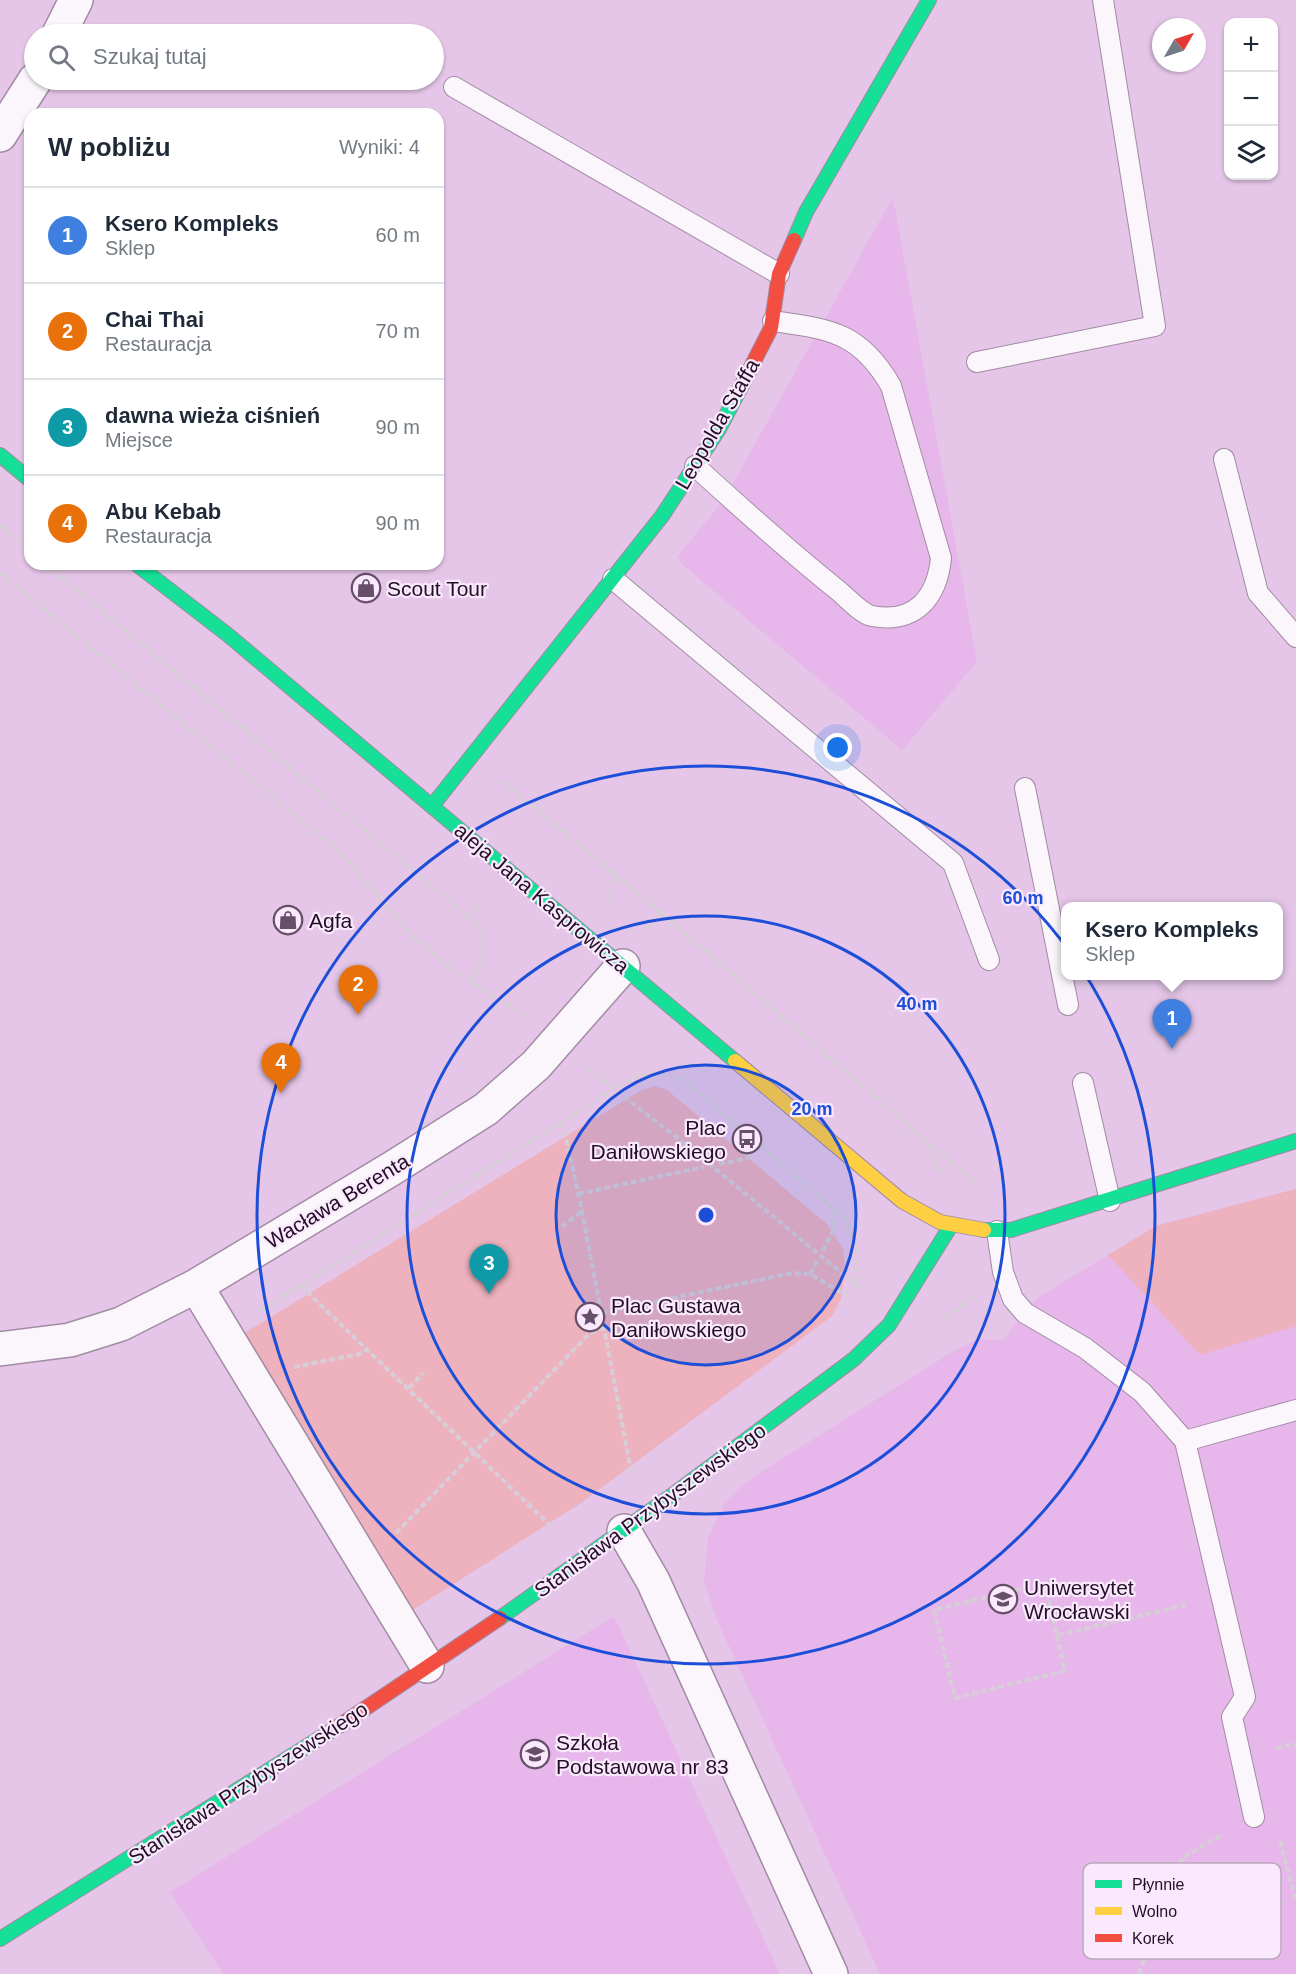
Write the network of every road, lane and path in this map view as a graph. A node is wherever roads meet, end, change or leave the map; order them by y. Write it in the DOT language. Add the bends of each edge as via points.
graph roads {
  1 [pos="76,0"];
  2 [pos="929,0"];
  3 [pos="1103,0"];
  4 [pos="64,24"];
  5 [pos="454,87"];
  6 [pos="29,90"];
  7 [pos="0,135"];
  8 [pos="779,274"];
  9 [pos="773,321"];
  10 [pos="977,362"];
  11 [pos="0,455"];
  12 [pos="1224,459"];
  13 [pos="695,466"];
  14 [pos="24,475"];
  15 [pos="0,526"];
  16 [pos="24,546"];
  17 [pos="53,570"];
  18 [pos="144,570"];
  19 [pos="0,573"];
  20 [pos="614,579"];
  21 [pos="1296,637"];
  22 [pos="501,779"];
  23 [pos="1025,788"];
  24 [pos="432,806"];
  25 [pos="487,894"];
  26 [pos="467,916"];
  27 [pos="989,960"];
  28 [pos="623,966"];
  29 [pos="1061,970"];
  30 [pos="473,978"];
  31 [pos="1063,980"];
  32 [pos="1068,1005"];
  33 [pos="526,1016"];
  34 [pos="588,1069"];
  35 [pos="1083,1083"];
  36 [pos="618,1087"];
  37 [pos="608,1094"];
  38 [pos="559,1123"];
  39 [pos="1296,1141"];
  40 [pos="760,1144"];
  41 [pos="719,1164"];
  42 [pos="704,1167"];
  43 [pos="578,1194"];
  44 [pos="1110,1201"];
  45 [pos="836,1207"];
  46 [pos="582,1211"];
  47 [pos="1032,1225"];
  48 [pos="562,1227"];
  49 [pos="950,1227"];
  50 [pos="997,1231"];
  51 [pos="822,1251"];
  52 [pos="817,1261"];
  53 [pos="1004,1272"];
  54 [pos="810,1274"];
  55 [pos="857,1281"];
  56 [pos="302,1284"];
  57 [pos="196,1286"];
  58 [pos="865,1292"];
  59 [pos="856,1301"];
  60 [pos="601,1313"];
  61 [pos="940,1320"];
  62 [pos="603,1328"];
  63 [pos="225,1334"];
  64 [pos="0,1349"];
  65 [pos="368,1349"];
  66 [pos="423,1373"];
  67 [pos="254,1379"];
  68 [pos="409,1388"];
  69 [pos="1296,1410"];
  70 [pos="1185,1441"];
  71 [pos="476,1452"];
  72 [pos="632,1477"];
  73 [pos="557,1531"];
  74 [pos="624,1531"];
  75 [pos="364,1562"];
  76 [pos="1222,1597"];
  77 [pos="1058,1635"];
  78 [pos="427,1666"];
  79 [pos="1296,1744"];
  80 [pos="1286,1746"];
  81 [pos="1254,1817"];
  82 [pos="1180,1863"];
  83 [pos="1296,1902"];
  84 [pos="0,1939"];
  85 [pos="1145,1959"];
  86 [pos="831,1974"];
  87 [pos="1139,1974"];
  1 -- 4 [label="street"];
  2 -- 8 [label="street, Leopolda Staffa" via="806,212"];
  3 -- 10 [label="lane" via="1155,326"];
  5 -- 8 [label="lane"];
  6 -- 7 [label="street"];
  8 -- 9 [label="street, Leopolda Staffa"];
  9 -- 13 [label="street, Leopolda Staffa" via="719,429"];
  9 -- 13 [label="lane" via="828,329 866,351 881,368 891,386 941,558 936,587 918,609 894,617 870,616 789,551"];
  11 -- 14 [label="street"];
  12 -- 21 [label="lane" via="1258,593"];
  13 -- 20 [label="street, Leopolda Staffa"];
  15 -- 16 [label="path"];
  17 -- 26 [label="path"];
  18 -- 24 [label="street, aleja Jana Kasprowicza" via="228,635"];
  19 -- 33 [label="path" via="340,852 404,927 442,963"];
  20 -- 24 [label="street, Leopolda Staffa"];
  20 -- 27 [label="lane" via="953,863"];
  22 -- 47 [label="path" via="957,1170"];
  23 -- 29 [label="lane"];
  24 -- 28 [label="street, aleja Jana Kasprowicza"];
  25 -- 26 [label="path"];
  26 -- 30 [label="path" via="482,936 484,946 482,962"];
  28 -- 49 [label="street, aleja Jana Kasprowicza" via="902,1201"];
  28 -- 57 [label="street, Wacława Berenta" via="536,1065 486,1109"];
  31 -- 32 [label="lane"];
  34 -- 58 [label="path"];
  35 -- 44 [label="lane"];
  36 -- 40 [label="path" via="645,1073 678,1077"];
  37 -- 38 [label="path"];
  38 -- 43 [label="path"];
  38 -- 56 [label="path"];
  39 -- 44 [label="street"];
  40 -- 41 [label="path" via="748,1158"];
  40 -- 45 [label="path"];
  42 -- 43 [label="path"];
  43 -- 46 [label="path"];
  44 -- 47 [label="street"];
  45 -- 51 [label="path" via="833,1231"];
  45 -- 55 [label="path" via="852,1233"];
  46 -- 48 [label="path"];
  46 -- 60 [label="path"];
  47 -- 50 [label="street"];
  49 -- 50 [label="street"];
  49 -- 74 [label="street, Stanisława Przybyszewskiego" via="877,1338 822,1384"];
  50 -- 53 [label="lane"];
  52 -- 54 [label="path"];
  53 -- 61 [label="path"];
  53 -- 70 [label="lane" via="1012,1299 1025,1313 1085,1348 1142,1392"];
  54 -- 59 [label="path"];
  54 -- 60 [label="path" via="775,1275"];
  56 -- 63 [label="path"];
  56 -- 65 [label="path"];
  57 -- 63 [label="street"];
  57 -- 64 [label="street, Wacława Berenta" via="121,1324 70,1340"];
  60 -- 62 [label="path"];
  62 -- 71 [label="path" via="590,1333"];
  62 -- 72 [label="path"];
  63 -- 67 [label="street"];
  65 -- 67 [label="path" via="264,1373"];
  65 -- 68 [label="path"];
  66 -- 68 [label="path"];
  67 -- 75 [label="street"];
  68 -- 71 [label="path"];
  69 -- 70 [label="lane"];
  70 -- 76 [label="lane"];
  71 -- 73 [label="path"];
  71 -- 75 [label="path"];
  74 -- 78 [label="street, Stanisława Przybyszewskiego"];
  74 -- 86 [label="street" via="653,1581"];
  75 -- 78 [label="street"];
  76 -- 77 [label="path"];
  76 -- 81 [label="lane" via="1245,1697 1232,1717"];
  77 -- 77 [label="path" via="1045,1582 934,1610 955,1698 1065,1671"];
  78 -- 84 [label="street, Stanisława Przybyszewskiego" via="135,1857"];
  79 -- 80 [label="path"];
  81 -- 82 [label="path" via="1182,1857"];
  81 -- 83 [label="path" via="1276,1824"];
  85 -- 87 [label="path"];
}
